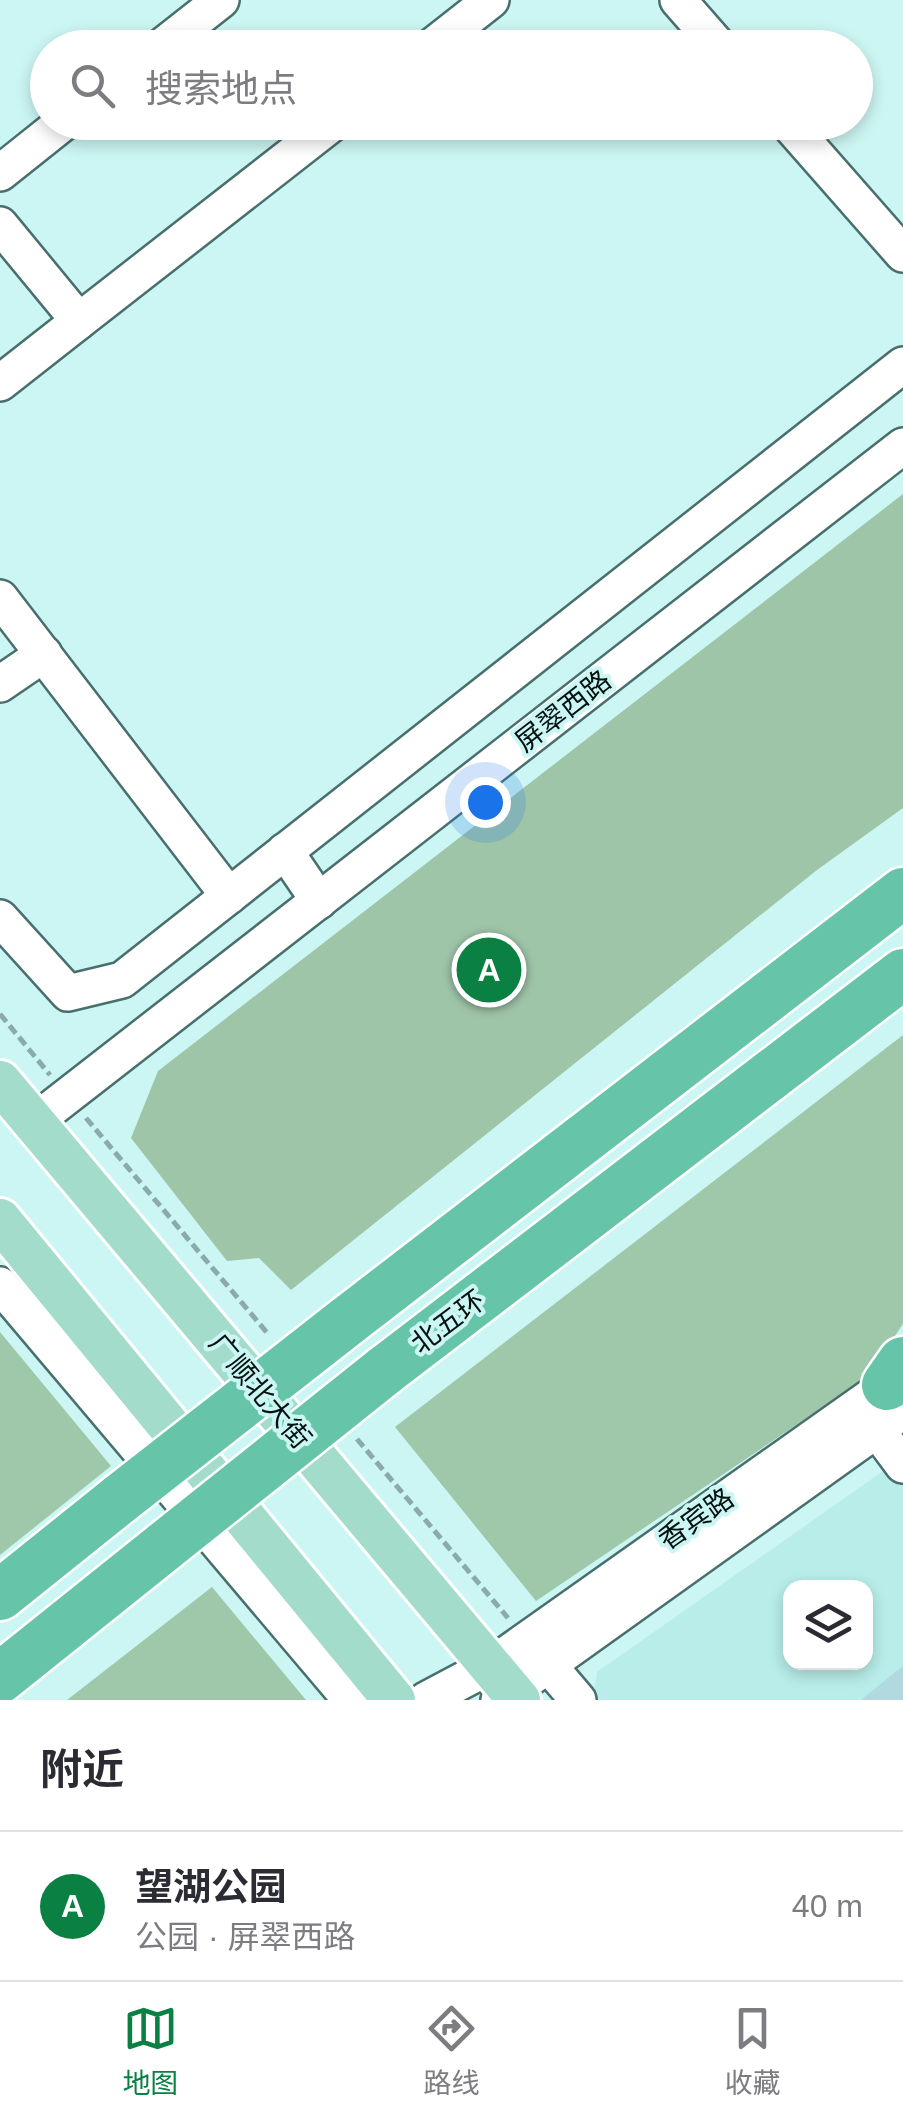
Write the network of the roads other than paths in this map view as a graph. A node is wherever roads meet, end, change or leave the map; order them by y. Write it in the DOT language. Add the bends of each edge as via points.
graph roads {
  1 [pos="221,0"];
  2 [pos="491,0"];
  3 [pos="678,0"];
  4 [pos="183,30"];
  5 [pos="453,30"];
  6 [pos="704,30"];
  7 [pos="41,140"];
  8 [pos="311,140"];
  9 [pos="802,140"];
  10 [pos="0,173"];
  11 [pos="0,225"];
  12 [pos="903,254"];
  13 [pos="78,321"];
  14 [pos="903,365"];
  15 [pos="0,383"];
  16 [pos="903,446"];
  17 [pos="0,598"];
  18 [pos="44,654"];
  19 [pos="0,684"];
  20 [pos="286,851"];
  21 [pos="903,893"];
  22 [pos="229,896"];
  23 [pos="319,900"];
  24 [pos="0,918"];
  25 [pos="903,974"];
  26 [pos="0,1082"];
  27 [pos="34,1122"];
  28 [pos="0,1220"];
  29 [pos="0,1285"];
  30 [pos="895,1393"];
  31 [pos="903,1466"];
  32 [pos="0,1594"];
  33 [pos="537,1651"];
  34 [pos="0,1678"];
  35 [pos="505,1689"];
  36 [pos="351,1700"];
  37 [pos="394,1700"];
  38 [pos="426,1700"];
  39 [pos="578,1700"];
  1 -- 4 [label="street"];
  2 -- 5 [label="street"];
  3 -- 6 [label="street"];
  7 -- 10 [label="street"];
  8 -- 13 [label="street"];
  9 -- 12 [label="street"];
  11 -- 13 [label="street"];
  13 -- 15 [label="street"];
  14 -- 20 [label="street"];
  16 -- 23 [label="street, 屏翠西路"];
  17 -- 18 [label="street"];
  18 -- 19 [label="street"];
  18 -- 22 [label="street"];
  20 -- 22 [label="street"];
  20 -- 23 [label="street"];
  21 -- 32 [label="highway, bridge"];
  22 -- 24 [label="street" via="122,980 68,993"];
  23 -- 27 [label="street, 屏翠西路"];
  25 -- 34 [label="highway, 北五环, bridge" via="384,1371"];
  26 -- 27 [label="main road, 广顺北大街"];
  27 -- 35 [label="main road, 广顺北大街"];
  28 -- 37 [label="main road"];
  29 -- 36 [label="street"];
  30 -- 31 [label="street"];
  30 -- 33 [label="street, 香宾路"];
  33 -- 35 [label="street, 香宾路"];
  33 -- 39 [label="street"];
  35 -- 38 [label="street, 香宾路"];
}
